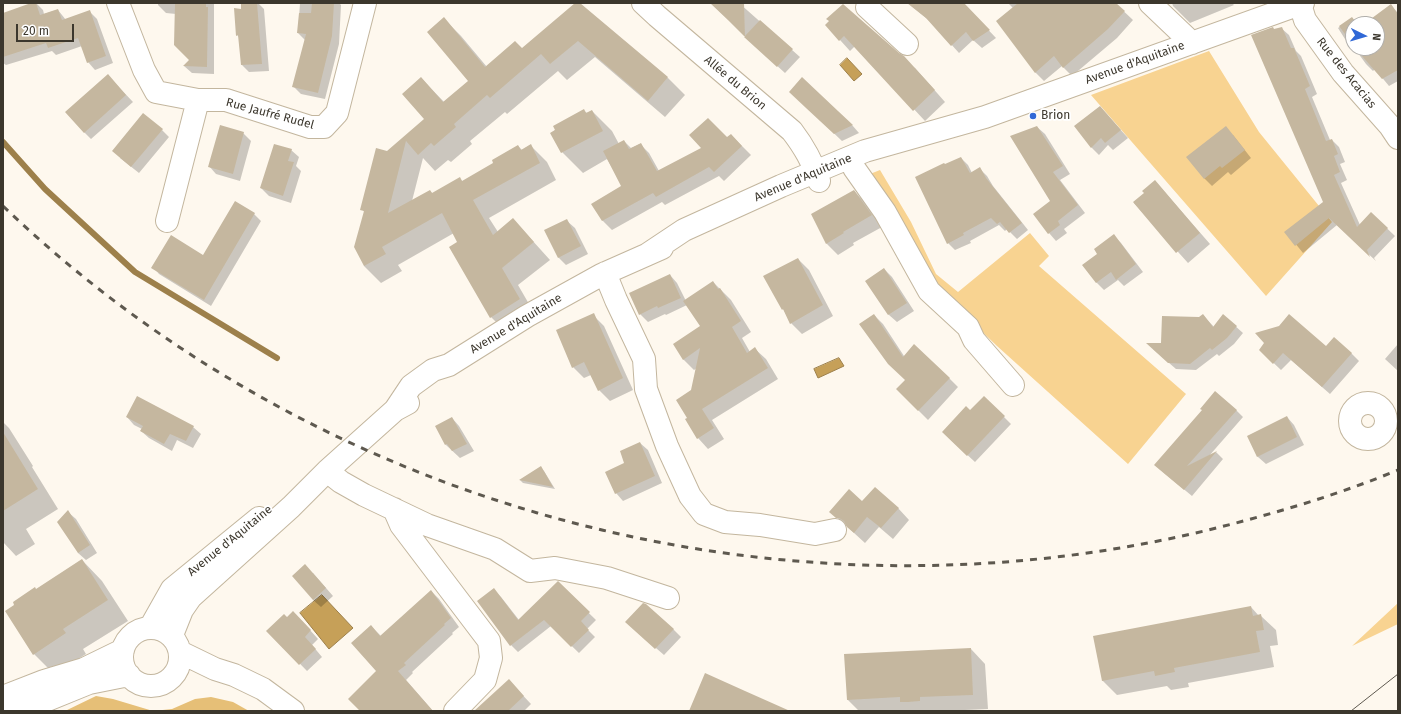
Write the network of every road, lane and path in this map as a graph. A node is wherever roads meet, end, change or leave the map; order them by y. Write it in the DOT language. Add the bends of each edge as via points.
graph roads {
  1 [pos="118,3"];
  2 [pos="365,3"];
  3 [pos="643,3"];
  4 [pos="1150,3"];
  5 [pos="867,4"];
  6 [pos="1302,4"];
  7 [pos="1192,43"];
  8 [pos="907,44"];
  9 [pos="198,100"];
  10 [pos="966,123"];
  11 [pos="1398,138"];
  12 [pos="854,168"];
  13 [pos="817,176"];
  14 [pos="167,221"];
  15 [pos="605,273"];
  16 [pos="1013,385"];
  17 [pos="327,470"];
  18 [pos="394,509"];
  19 [pos="835,530"];
  20 [pos="668,598"];
  21 [pos="150,628"];
  22 [pos="123,650"];
  23 [pos="176,653"];
  24 [pos="129,676"];
  25 [pos="3,696"];
  26 [pos="13,711"];
  27 [pos="292,711"];
  28 [pos="455,711"];
  1 -- 9 [label="street, Rue Jaufré Rudel" via="144,70 156,92"];
  2 -- 9 [label="street, Rue Jaufré Rudel" via="337,113 324,127 310,127 226,100"];
  3 -- 13 [label="street, Allée du Brion" via="792,131 807,153"];
  4 -- 7 [label="street"];
  5 -- 8 [label="street"];
  6 -- 7 [label="street, Avenue d'Aquitaine"];
  6 -- 11 [label="street, Rue des Acacias" via="1305,20 1343,73"];
  7 -- 10 [label="street, Avenue d'Aquitaine"];
  9 -- 14 [label="street"];
  10 -- 12 [label="street, Avenue d'Aquitaine"];
  10 -- 13 [label="street, Avenue d'Aquitaine" via="865,152"];
  12 -- 13 [label="street, Avenue d'Aquitaine"];
  12 -- 16 [label="street" via="885,212 929,291 968,326 974,340"];
  13 -- 15 [label="street, Avenue d'Aquitaine" via="781,186 684,230 648,254"];
  15 -- 17 [label="street, Avenue d'Aquitaine" via="526,316 449,365 433,370 411,386 395,410"];
  15 -- 19 [label="street" via="644,359 646,389 667,446 690,496 704,514 725,522 816,534"];
  17 -- 18 [label="street" via="340,482"];
  17 -- 21 [label="street, Avenue d'Aquitaine" via="284,498 172,589"];
  17 -- 23 [label="street, Avenue d'Aquitaine" via="291,507 191,597 182,610"];
  18 -- 20 [label="street" via="427,525 495,549 530,571 555,568 607,578"];
  18 -- 28 [label="street" via="402,525 489,641 491,658 485,680"];
  21 -- 22 [label="street" via="138,630 126,642"];
  21 -- 23 [label="street" via="164,630"];
  22 -- 24 [label="street" via="124,668"];
  22 -- 25 [label="street" via="84,669"];
  23 -- 24 [label="street" via="171,678 164,683 145,685"];
  23 -- 27 [label="street" via="263,689"];
  24 -- 26 [label="street" via="89,683"];
}
